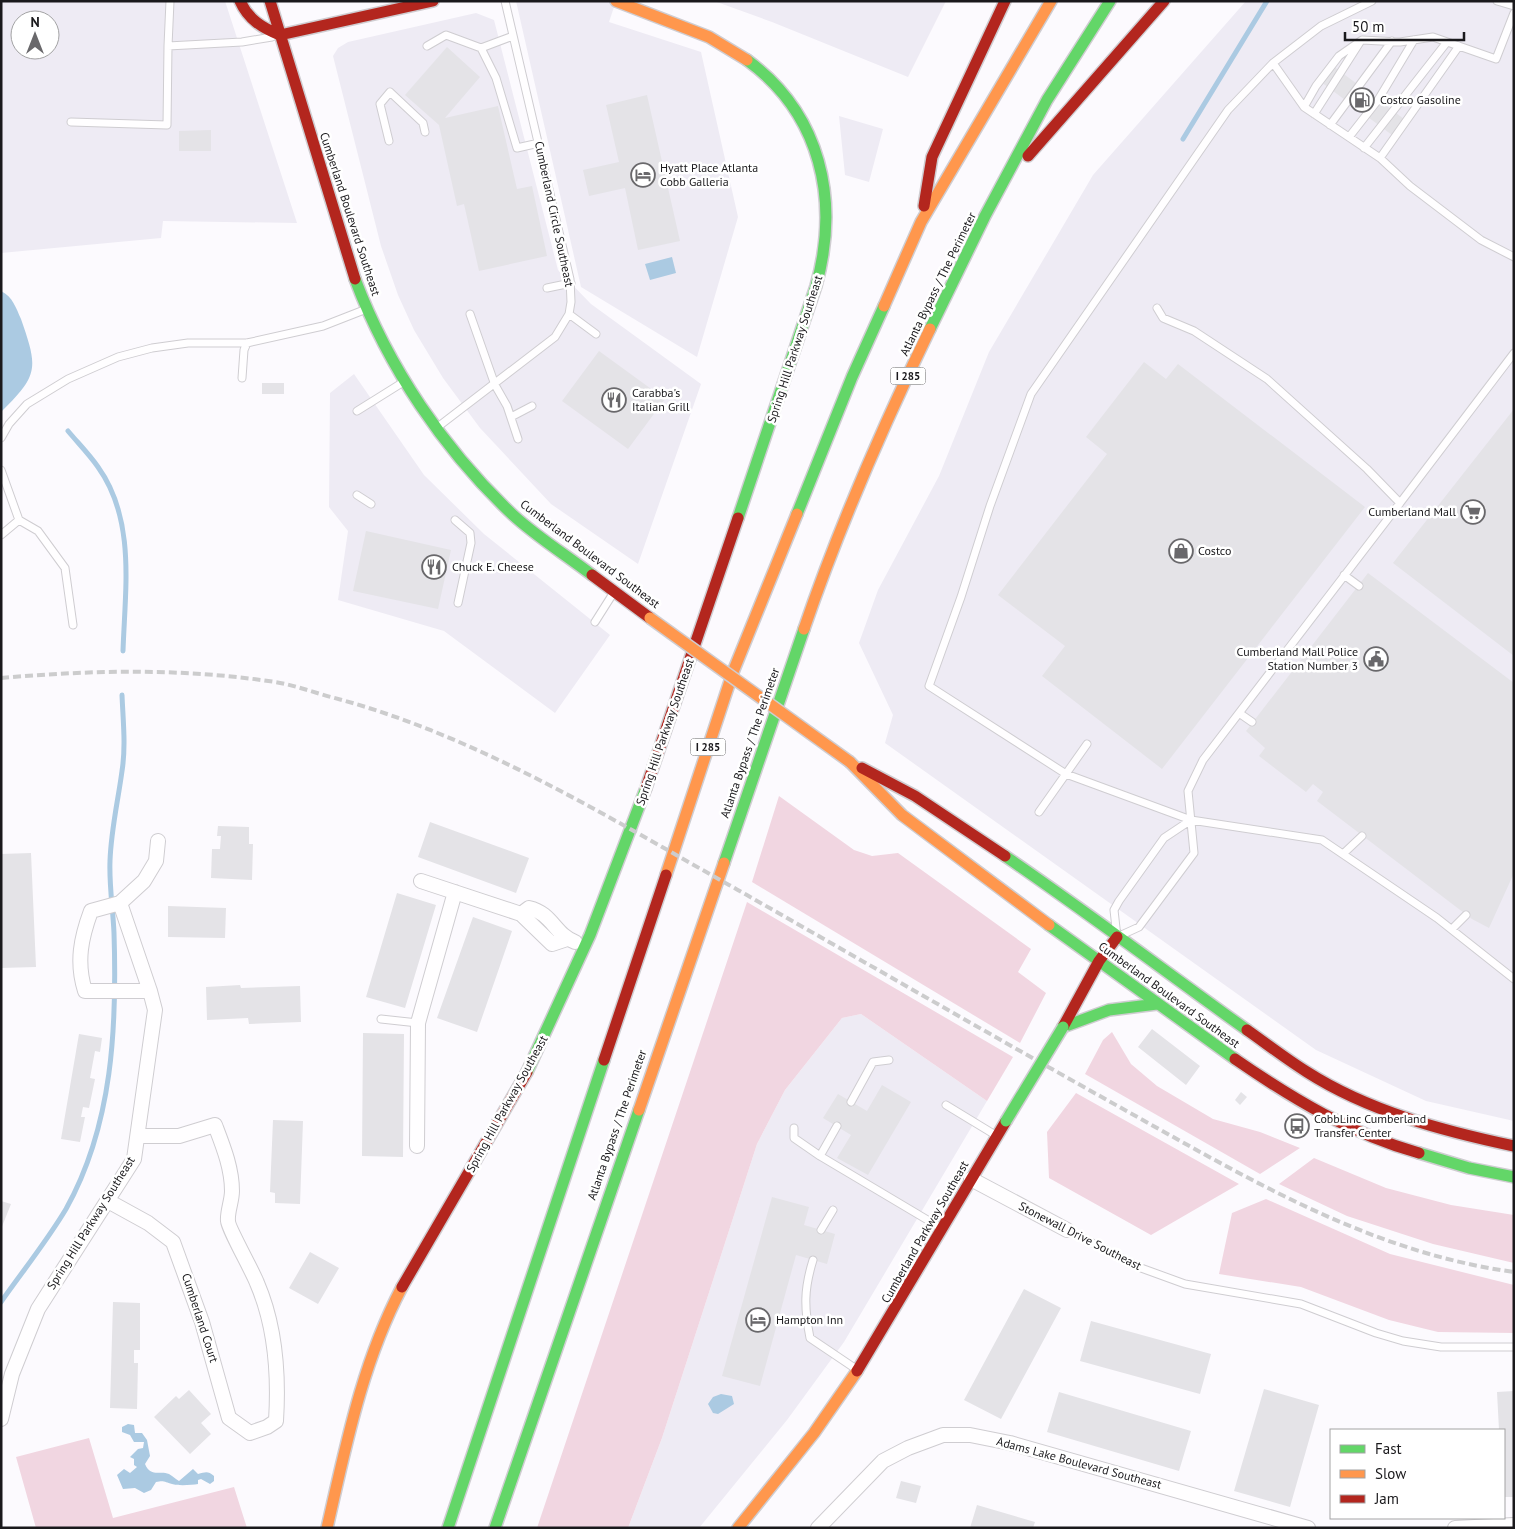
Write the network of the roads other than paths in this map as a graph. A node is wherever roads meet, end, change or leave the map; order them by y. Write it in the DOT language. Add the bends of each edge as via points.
graph roads {
  1 [pos="170,1"];
  2 [pos="240,1"];
  3 [pos="270,1"];
  4 [pos="505,1"];
  5 [pos="616,1"];
  6 [pos="1005,1"];
  7 [pos="1051,1"];
  8 [pos="1110,1"];
  9 [pos="1164,1"];
  10 [pos="1372,1"];
  11 [pos="1497,1"];
  12 [pos="425,2"];
  13 [pos="1514,6"];
  14 [pos="1514,12"];
  15 [pos="280,35"];
  16 [pos="513,36"];
  17 [pos="1362,40"];
  18 [pos="1414,40"];
  19 [pos="1392,42"];
  20 [pos="1447,42"];
  21 [pos="168,46"];
  22 [pos="426,46"];
  23 [pos="1459,46"];
  24 [pos="480,48"];
  25 [pos="1273,63"];
  26 [pos="1304,107"];
  27 [pos="1314,114"];
  28 [pos="71,122"];
  29 [pos="1330,124"];
  30 [pos="426,132"];
  31 [pos="1349,137"];
  32 [pos="389,140"];
  33 [pos="538,143"];
  34 [pos="1364,148"];
  35 [pos="1380,158"];
  36 [pos="1004,180"];
  37 [pos="921,222"];
  38 [pos="1514,258"];
  39 [pos="571,283"];
  40 [pos="547,288"];
  41 [pos="1157,308"];
  42 [pos="366,309"];
  43 [pos="470,314"];
  44 [pos="569,314"];
  45 [pos="596,334"];
  46 [pos="247,343"];
  47 [pos="1514,352"];
  48 [pos="242,378"];
  49 [pos="405,381"];
  50 [pos="494,385"];
  51 [pos="532,406"];
  52 [pos="357,411"];
  53 [pos="510,418"];
  54 [pos="437,427"];
  55 [pos="1,438"];
  56 [pos="518,439"];
  57 [pos="1,470"];
  58 [pos="356,495"];
  59 [pos="1400,503"];
  60 [pos="370,504"];
  61 [pos="19,520"];
  62 [pos="455,520"];
  63 [pos="1,535"];
  64 [pos="1344,575"];
  65 [pos="1359,586"];
  66 [pos="614,592"];
  67 [pos="458,603"];
  68 [pos="595,622"];
  69 [pos="73,625"];
  70 [pos="1240,714"];
  71 [pos="1252,722"];
  72 [pos="1087,744"];
  73 [pos="850,762"];
  74 [pos="1066,774"];
  75 [pos="1039,812"];
  76 [pos="1191,820"];
  77 [pos="1362,836"];
  78 [pos="158,841"];
  79 [pos="1343,854"];
  80 [pos="421,881"];
  81 [pos="455,892"];
  82 [pos="120,902"];
  83 [pos="1466,915"];
  84 [pos="1452,929"];
  85 [pos="1117,937"];
  86 [pos="585,946"];
  87 [pos="1099,961"];
  88 [pos="1514,979"];
  89 [pos="150,991"];
  90 [pos="1157,1004"];
  91 [pos="381,1019"];
  92 [pos="418,1023"];
  93 [pos="1063,1027"];
  94 [pos="889,1060"];
  95 [pos="851,1102"];
  96 [pos="946,1105"];
  97 [pos="837,1126"];
  98 [pos="794,1128"];
  99 [pos="138,1136"];
  100 [pos="997,1136"];
  101 [pos="417,1146"];
  102 [pos="1514,1146"];
  103 [pos="820,1156"];
  104 [pos="1514,1177"];
  105 [pos="971,1179"];
  106 [pos="108,1201"];
  107 [pos="833,1210"];
  108 [pos="942,1229"];
  109 [pos="821,1230"];
  110 [pos="1067,1230"];
  111 [pos="813,1260"];
  112 [pos="1514,1347"];
  113 [pos="858,1370"];
  114 [pos="1,1419"];
  115 [pos="1514,1525"];
  116 [pos="327,1528"];
  117 [pos="448,1528"];
  118 [pos="495,1528"];
  119 [pos="738,1528"];
  120 [pos="818,1528"];
  121 [pos="1308,1528"];
  122 [pos="1455,1528"];
  1 -- 21 [label="lane"];
  2 -- 15 [label="main road" via="256,23"];
  3 -- 15 [label="main road, Cumberland Boulevard Southeast"];
  4 -- 16 [label="lane, Cumberland Circle Southeast"];
  5 -- 86 [label="main road, Spring Hill Parkway Southeast" via="654,11 691,28 732,48 760,68 782,92 806,129 815,152 827,206 827,231 821,266 780,397 635,821"];
  6 -- 37 [label="main road" via="932,156"];
  7 -- 37 [label="main road, I 285"];
  8 -- 36 [label="main road, Atlanta Bypass / The Perimeter / I 285" via="1048,98"];
  9 -- 36 [label="main road"];
  10 -- 25 [label="lane" via="1321,26"];
  11 -- 13 [label="lane"];
  12 -- 15 [label="main road"];
  14 -- 23 [label="lane" via="1496,59"];
  15 -- 21 [label="lane" via="242,42"];
  15 -- 42 [label="main road, Cumberland Boulevard Southeast" via="348,261"];
  16 -- 24 [label="lane"];
  16 -- 33 [label="lane, Cumberland Circle Southeast"];
  17 -- 19 [label="lane"];
  17 -- 26 [label="lane" via="1339,56"];
  17 -- 27 [label="lane"];
  18 -- 19 [label="lane"];
  18 -- 20 [label="lane" via="1433,37"];
  18 -- 31 [label="lane" via="1378,100"];
  19 -- 29 [label="lane"];
  20 -- 23 [label="lane"];
  20 -- 34 [label="lane"];
  21 -- 28 [label="lane" via="167,124"];
  22 -- 24 [label="lane" via="446,35"];
  23 -- 35 [label="lane"];
  24 -- 33 [label="lane" via="496,78 517,148"];
  25 -- 26 [label="lane"];
  25 -- 74 [label="lane" via="1228,110 1031,394 929,686"];
  26 -- 27 [label="lane"];
  27 -- 29 [label="lane"];
  29 -- 31 [label="lane"];
  30 -- 32 [label="lane" via="423,123 390,92 380,104"];
  31 -- 34 [label="lane"];
  33 -- 39 [label="lane, Cumberland Circle Southeast"];
  34 -- 35 [label="lane"];
  35 -- 38 [label="lane" via="1444,214"];
  36 -- 118 [label="main road, Atlanta Bypass / The Perimeter / I 285" via="912,368 822,577"];
  37 -- 117 [label="main road, I 285" via="852,377 733,672"];
  39 -- 40 [label="lane"];
  39 -- 44 [label="lane, Cumberland Circle Southeast"];
  41 -- 59 [label="lane" via="1163,318 1194,331 1267,379"];
  42 -- 46 [label="lane" via="323,326"];
  42 -- 49 [label="main road, Cumberland Boulevard Southeast" via="391,361"];
  43 -- 50 [label="lane"];
  44 -- 45 [label="lane"];
  44 -- 50 [label="lane, Cumberland Circle Southeast" via="555,338"];
  46 -- 48 [label="lane"];
  46 -- 55 [label="lane" via="188,343 118,357 68,379 27,404"];
  47 -- 59 [label="lane"];
  49 -- 52 [label="lane"];
  49 -- 54 [label="main road, Cumberland Boulevard Southeast"];
  50 -- 53 [label="lane"];
  50 -- 54 [label="lane, Cumberland Circle Southeast"];
  51 -- 53 [label="lane"];
  53 -- 56 [label="lane"];
  54 -- 66 [label="main road, Cumberland Boulevard Southeast" via="476,477 514,516"];
  57 -- 61 [label="lane"];
  58 -- 60 [label="lane"];
  59 -- 64 [label="lane"];
  61 -- 63 [label="lane"];
  61 -- 69 [label="lane" via="38,531 66,568"];
  62 -- 67 [label="lane" via="470,533"];
  64 -- 65 [label="lane"];
  64 -- 70 [label="lane"];
  66 -- 68 [label="lane"];
  66 -- 73 [label="main road, Cumberland Boulevard Southeast, bridge"];
  70 -- 71 [label="lane"];
  70 -- 76 [label="lane" via="1203,760 1188,791"];
  72 -- 74 [label="lane"];
  73 -- 85 [label="main road, Cumberland Boulevard Southeast" via="915,796 1083,908"];
  73 -- 87 [label="main road, Cumberland Boulevard Southeast" via="902,815"];
  74 -- 75 [label="lane"];
  74 -- 76 [label="lane"];
  76 -- 79 [label="lane" via="1322,840"];
  76 -- 85 [label="lane" via="1164,838 1119,901 1114,910"];
  76 -- 85 [label="lane" via="1194,853 1139,927"];
  77 -- 79 [label="lane"];
  78 -- 82 [label="street" via="156,861 144,881"];
  79 -- 84 [label="lane"];
  80 -- 81 [label="street"];
  81 -- 86 [label="street" via="522,914 552,944 567,939"];
  81 -- 92 [label="street"];
  82 -- 89 [label="street, Spring Hill Parkway Southeast"];
  82 -- 89 [label="street" via="92,911 81,938 81,977 85,991"];
  83 -- 84 [label="lane"];
  84 -- 88 [label="lane"];
  85 -- 87 [label="main road, Cumberland Parkway Southeast"];
  85 -- 102 [label="main road, Cumberland Boulevard Southeast" via="1266,1044 1337,1089 1430,1127"];
  86 -- 116 [label="main road, Spring Hill Parkway Southeast" via="531,1064 415,1262 376,1344 357,1402"];
  87 -- 90 [label="main road, Cumberland Boulevard Southeast"];
  87 -- 93 [label="main road, Cumberland Parkway Southeast"];
  89 -- 99 [label="street, Spring Hill Parkway Southeast" via="155,1010"];
  90 -- 93 [label="main road" via="1110,1009"];
  90 -- 104 [label="main road, Cumberland Boulevard Southeast" via="1284,1093 1357,1132 1424,1157"];
  91 -- 92 [label="lane"];
  92 -- 101 [label="street"];
  93 -- 100 [label="main road, Cumberland Parkway Southeast, bridge"];
  94 -- 95 [label="lane" via="873,1062"];
  96 -- 100 [label="lane"];
  97 -- 103 [label="lane"];
  98 -- 103 [label="lane" via="794,1138"];
  99 -- 106 [label="street, Spring Hill Parkway Southeast" via="134,1159"];
  99 -- 106 [label="street, Cumberland Court" via="178,1136 215,1125 227,1157 231,1180 228,1222 258,1284 274,1338 278,1394 276,1421 267,1428 250,1433 230,1418 202,1322 173,1242"];
  100 -- 105 [label="main road, Cumberland Parkway Southeast"];
  103 -- 108 [label="lane"];
  105 -- 108 [label="main road, Cumberland Parkway Southeast"];
  105 -- 110 [label="street, Stonewall Drive Southeast"];
  106 -- 114 [label="street, Spring Hill Parkway Southeast" via="38,1309 12,1374"];
  107 -- 109 [label="lane"];
  108 -- 113 [label="main road, Cumberland Parkway Southeast"];
  110 -- 112 [label="lane, Stonewall Drive Southeast" via="1119,1258 1164,1277 1211,1290 1290,1301 1403,1341 1441,1347"];
  111 -- 113 [label="lane" via="805,1285 810,1338"];
  113 -- 119 [label="main road, Cumberland Parkway Southeast" via="814,1433"];
  115 -- 122 [label="street"];
  120 -- 121 [label="street, Adams Lake Boulevard Southeast" via="883,1461 943,1435 970,1435 1019,1446"];
}
